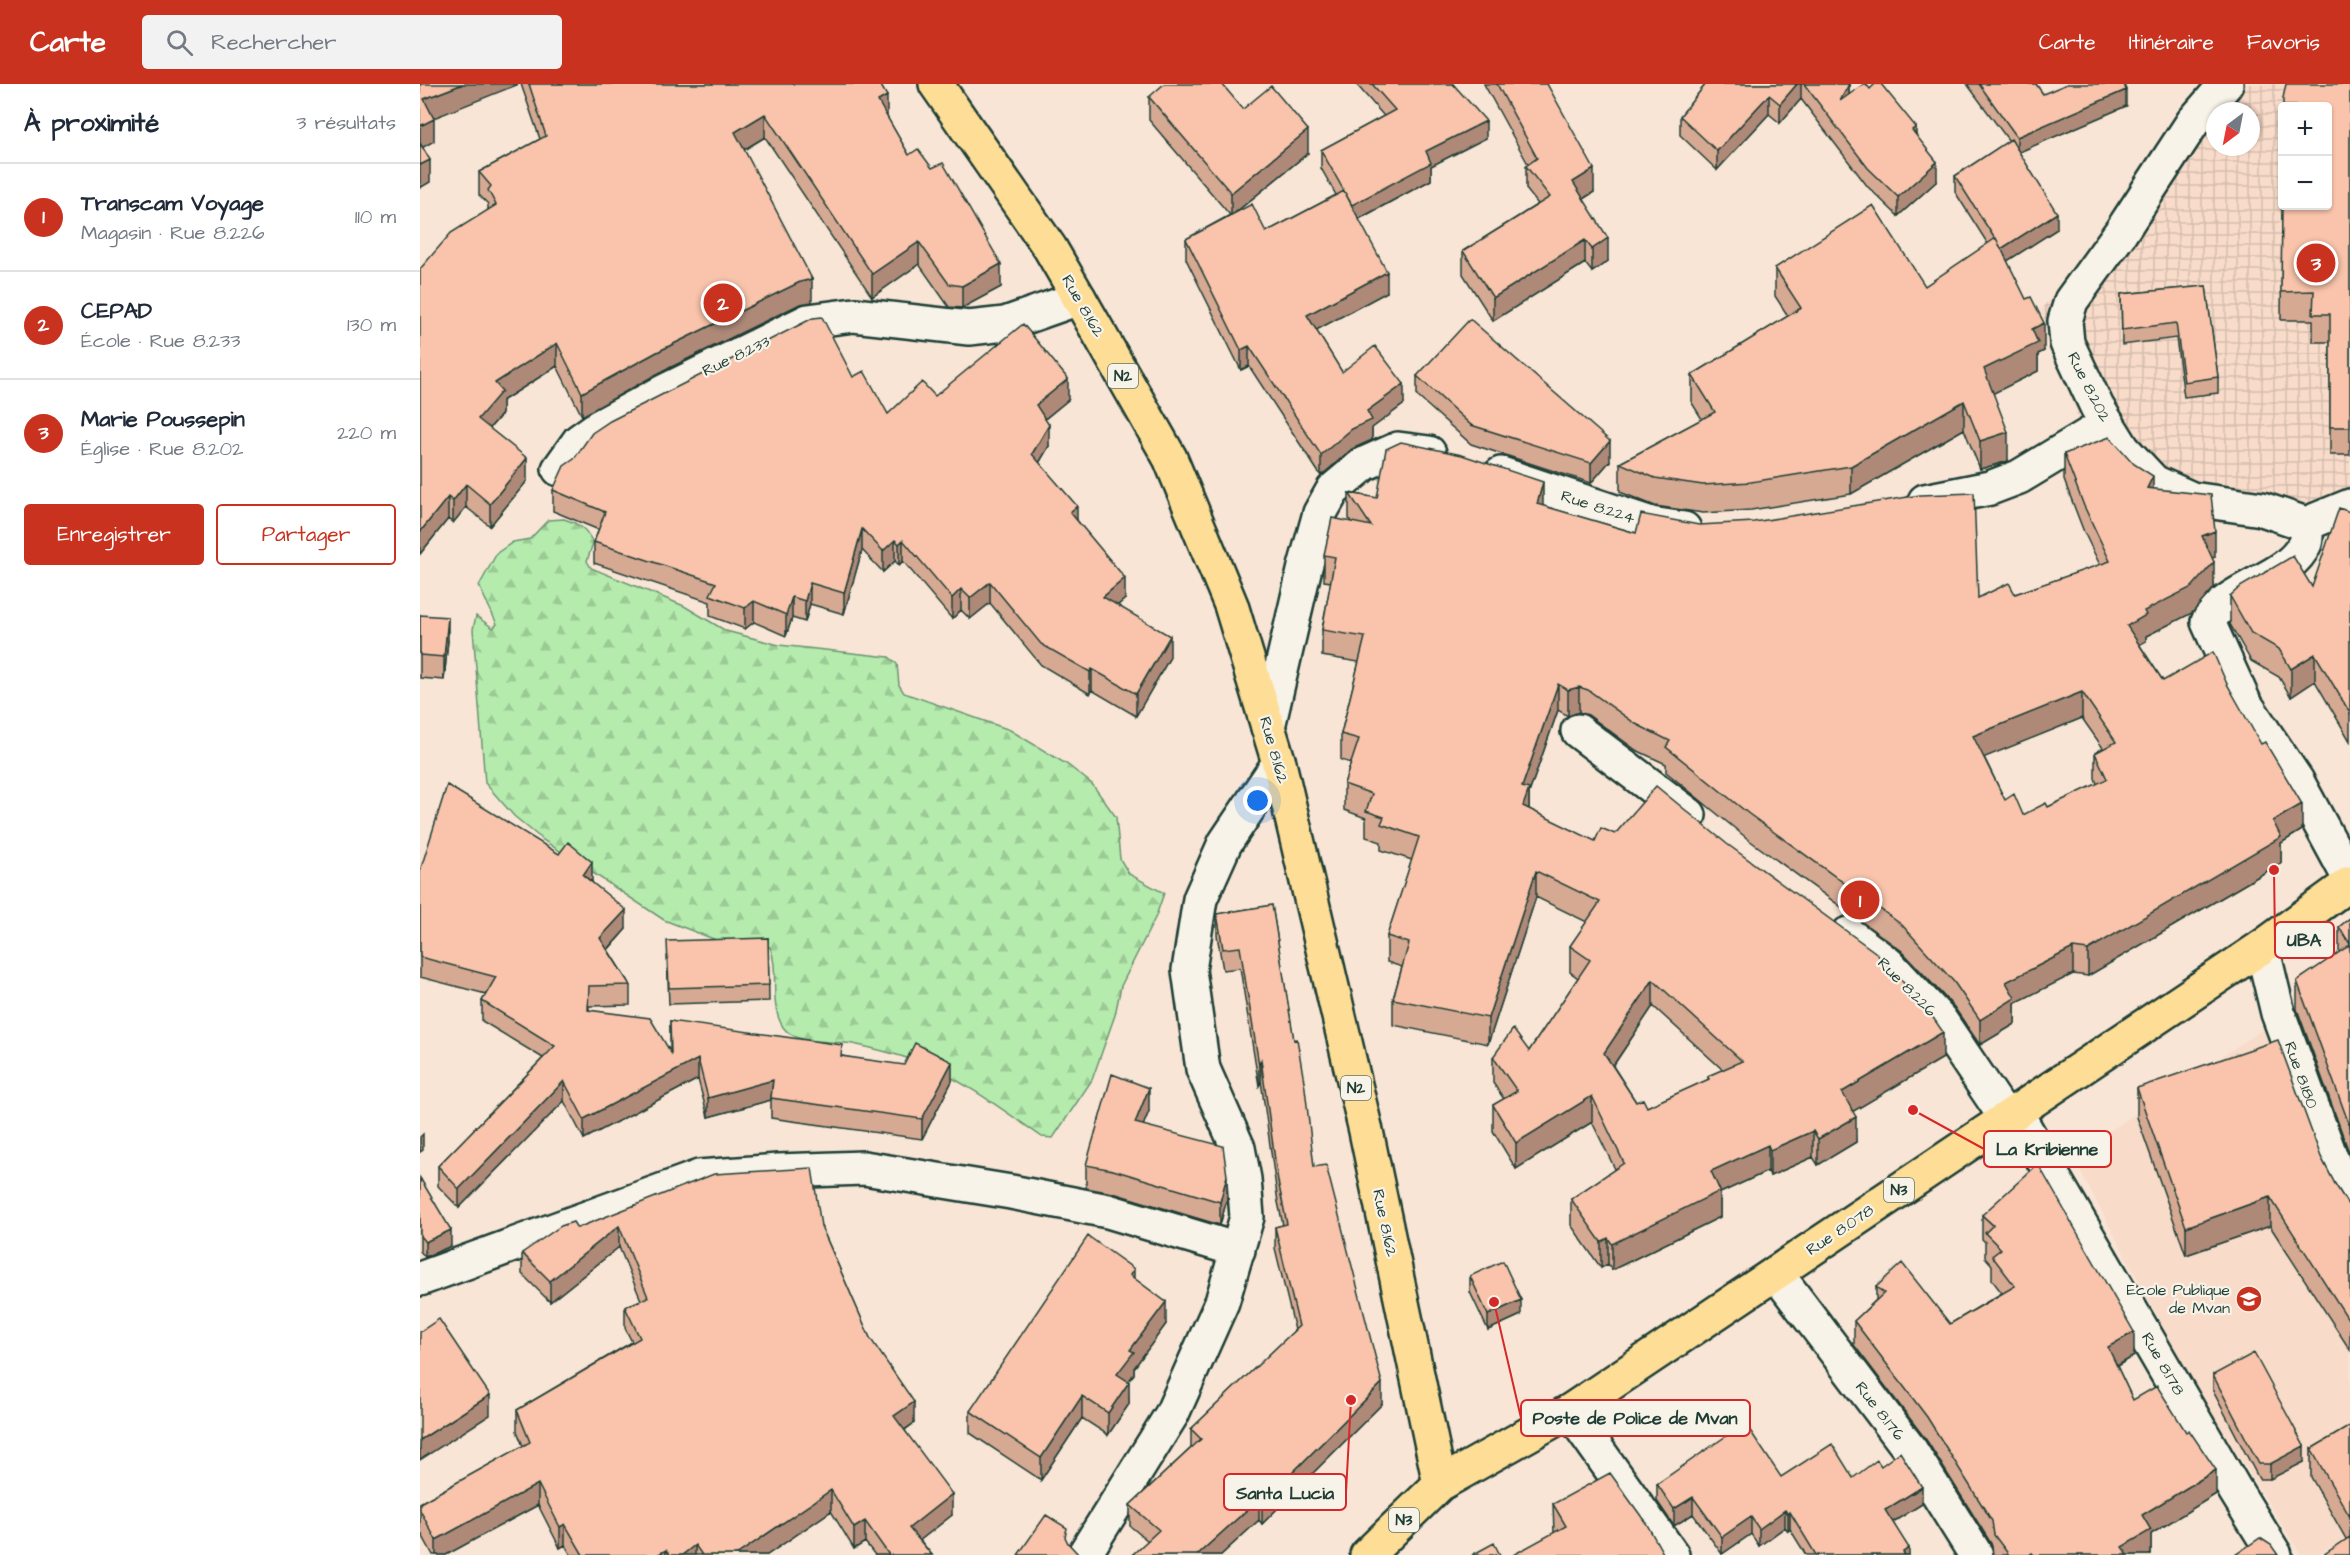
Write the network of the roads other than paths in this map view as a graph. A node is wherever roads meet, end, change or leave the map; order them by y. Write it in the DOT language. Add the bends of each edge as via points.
graph roads {
  1 [pos="936,84"];
  2 [pos="2226,84"];
  3 [pos="1079,298"];
  4 [pos="2107,424"];
  5 [pos="559,469"];
  6 [pos="1890,506"];
  7 [pos="2350,506"];
  8 [pos="2306,524"];
  9 [pos="1712,531"];
  10 [pos="1268,727"];
  11 [pos="1578,731"];
  12 [pos="1279,763"];
  13 [pos="1711,833"];
  14 [pos="2350,881"];
  15 [pos="1825,918"];
  16 [pos="2262,947"];
  17 [pos="2011,1114"];
  18 [pos="2350,1200"];
  19 [pos="1238,1250"];
  20 [pos="1776,1273"];
  21 [pos="420,1279"];
  22 [pos="1570,1410"];
  23 [pos="1440,1484"];
  24 [pos="1084,1555"];
  25 [pos="1367,1555"];
  26 [pos="1672,1555"];
  27 [pos="1976,1555"];
  28 [pos="2276,1555"];
  1 -- 3 [label="highway, Rue 8.162 / N2" via="1050,248"];
  2 -- 4 [label="street, Rue 8.202" via="2193,122 2072,301 2065,321 2067,343"];
  3 -- 5 [label="street, Rue 8.233" via="1005,324 969,328 854,315 808,321 600,426 579,441"];
  3 -- 10 [label="highway, Rue 8.162 / N2" via="1170,458 1231,605"];
  4 -- 6 [label="street" via="2019,477 1959,495"];
  4 -- 8 [label="street, Rue 8.202" via="2123,449 2154,482 2192,499 2262,509"];
  7 -- 8 [label="street"];
  8 -- 14 [label="street" via="2306,542 2291,561 2215,609 2208,622 2244,702 2297,781"];
  9 -- 10 [label="street, Rue 8.224" via="1652,524 1466,462 1398,449 1364,464 1333,490 1320,513"];
  10 -- 12 [label="highway, Rue 8.162 / N2"];
  11 -- 13 [label="street"];
  12 -- 19 [label="street" via="1225,843 1200,899 1190,970 1203,1069 1238,1148 1244,1179 1247,1217"];
  12 -- 23 [label="highway, Rue 8.162 / N2" via="1366,1131"];
  14 -- 16 [label="highway, Rue 8.078 / N3"];
  15 -- 17 [label="street, Rue 8.226" via="1888,964 1940,1020"];
  16 -- 17 [label="highway, Rue 8.078 / N3"];
  16 -- 18 [label="street, Rue 8.180" via="2278,1013"];
  17 -- 20 [label="highway, Rue 8.078 / N3"];
  17 -- 28 [label="street, Rue 8.178"];
  19 -- 21 [label="street" via="1108,1211 864,1168 699,1178"];
  19 -- 24 [label="street" via="1222,1302 1172,1414"];
  20 -- 22 [label="highway, Rue 8.078 / N3"];
  20 -- 27 [label="street, Rue 8.176" via="1911,1451"];
  22 -- 23 [label="highway, Rue 8.078 / N3"];
  22 -- 26 [label="street"];
  23 -- 25 [label="highway, N3"];
}
